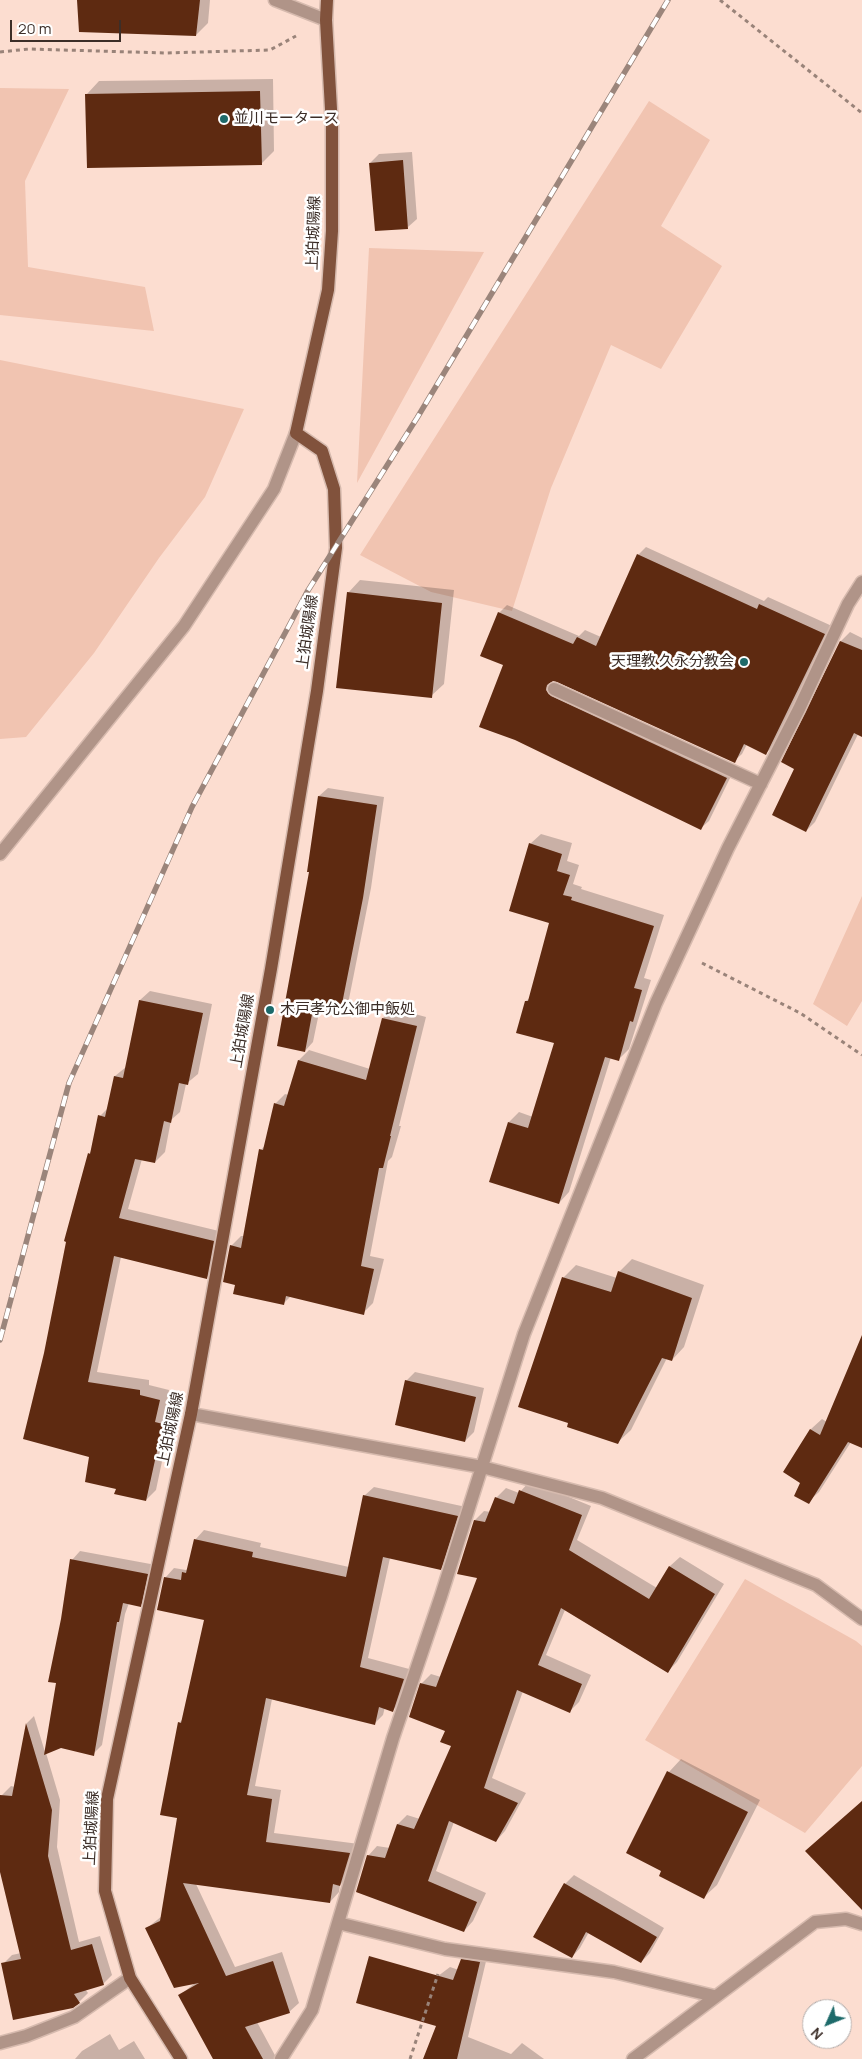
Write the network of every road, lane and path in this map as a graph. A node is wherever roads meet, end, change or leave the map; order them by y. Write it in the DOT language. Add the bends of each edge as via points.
graph roads {
  1 [pos="275,0"];
  2 [pos="327,0"];
  3 [pos="720,0"];
  4 [pos="326,20"];
  5 [pos="0,52"];
  6 [pos="862,113"];
  7 [pos="296,433"];
  8 [pos="862,582"];
  9 [pos="554,689"];
  10 [pos="761,784"];
  11 [pos="0,854"];
  12 [pos="680,951"];
  13 [pos="862,1054"];
  14 [pos="191,1414"];
  15 [pos="482,1468"];
  16 [pos="862,1619"];
  17 [pos="338,1923"];
  18 [pos="862,1924"];
  19 [pos="445,1949"];
  20 [pos="130,1978"];
  21 [pos="714,1996"];
  22 [pos="0,2043"];
  23 [pos="181,2059"];
  24 [pos="281,2059"];
  25 [pos="410,2059"];
  26 [pos="633,2059"];
  1 -- 4 [label="street"];
  2 -- 4 [label="main road, 上狛城陽線"];
  3 -- 6 [label="path"];
  4 -- 5 [label="path" via="270,50 166,53 29,49"];
  4 -- 7 [label="main road, 上狛城陽線" via="332,127 332,231 328,290"];
  7 -- 11 [label="street" via="274,489 184,626"];
  7 -- 14 [label="main road, 上狛城陽線" via="322,451 334,489 336,548 317,691"];
  8 -- 10 [label="street" via="848,604"];
  9 -- 10 [label="street"];
  10 -- 12 [label="street"];
  12 -- 13 [label="path" via="800,1013"];
  12 -- 15 [label="street" via="656,1003 524,1334"];
  14 -- 15 [label="street"];
  14 -- 20 [label="main road, 上狛城陽線" via="107,1798 105,1891"];
  15 -- 16 [label="street" via="602,1498 816,1585"];
  15 -- 17 [label="street" via="393,1738"];
  17 -- 19 [label="street"];
  17 -- 24 [label="street" via="312,2010"];
  18 -- 21 [label="street" via="846,1918 815,1922"];
  19 -- 21 [label="street" via="614,1972"];
  19 -- 25 [label="path"];
  20 -- 22 [label="street" via="74,2017"];
  20 -- 23 [label="main road, 上狛城陽線"];
  21 -- 26 [label="street"];
}
